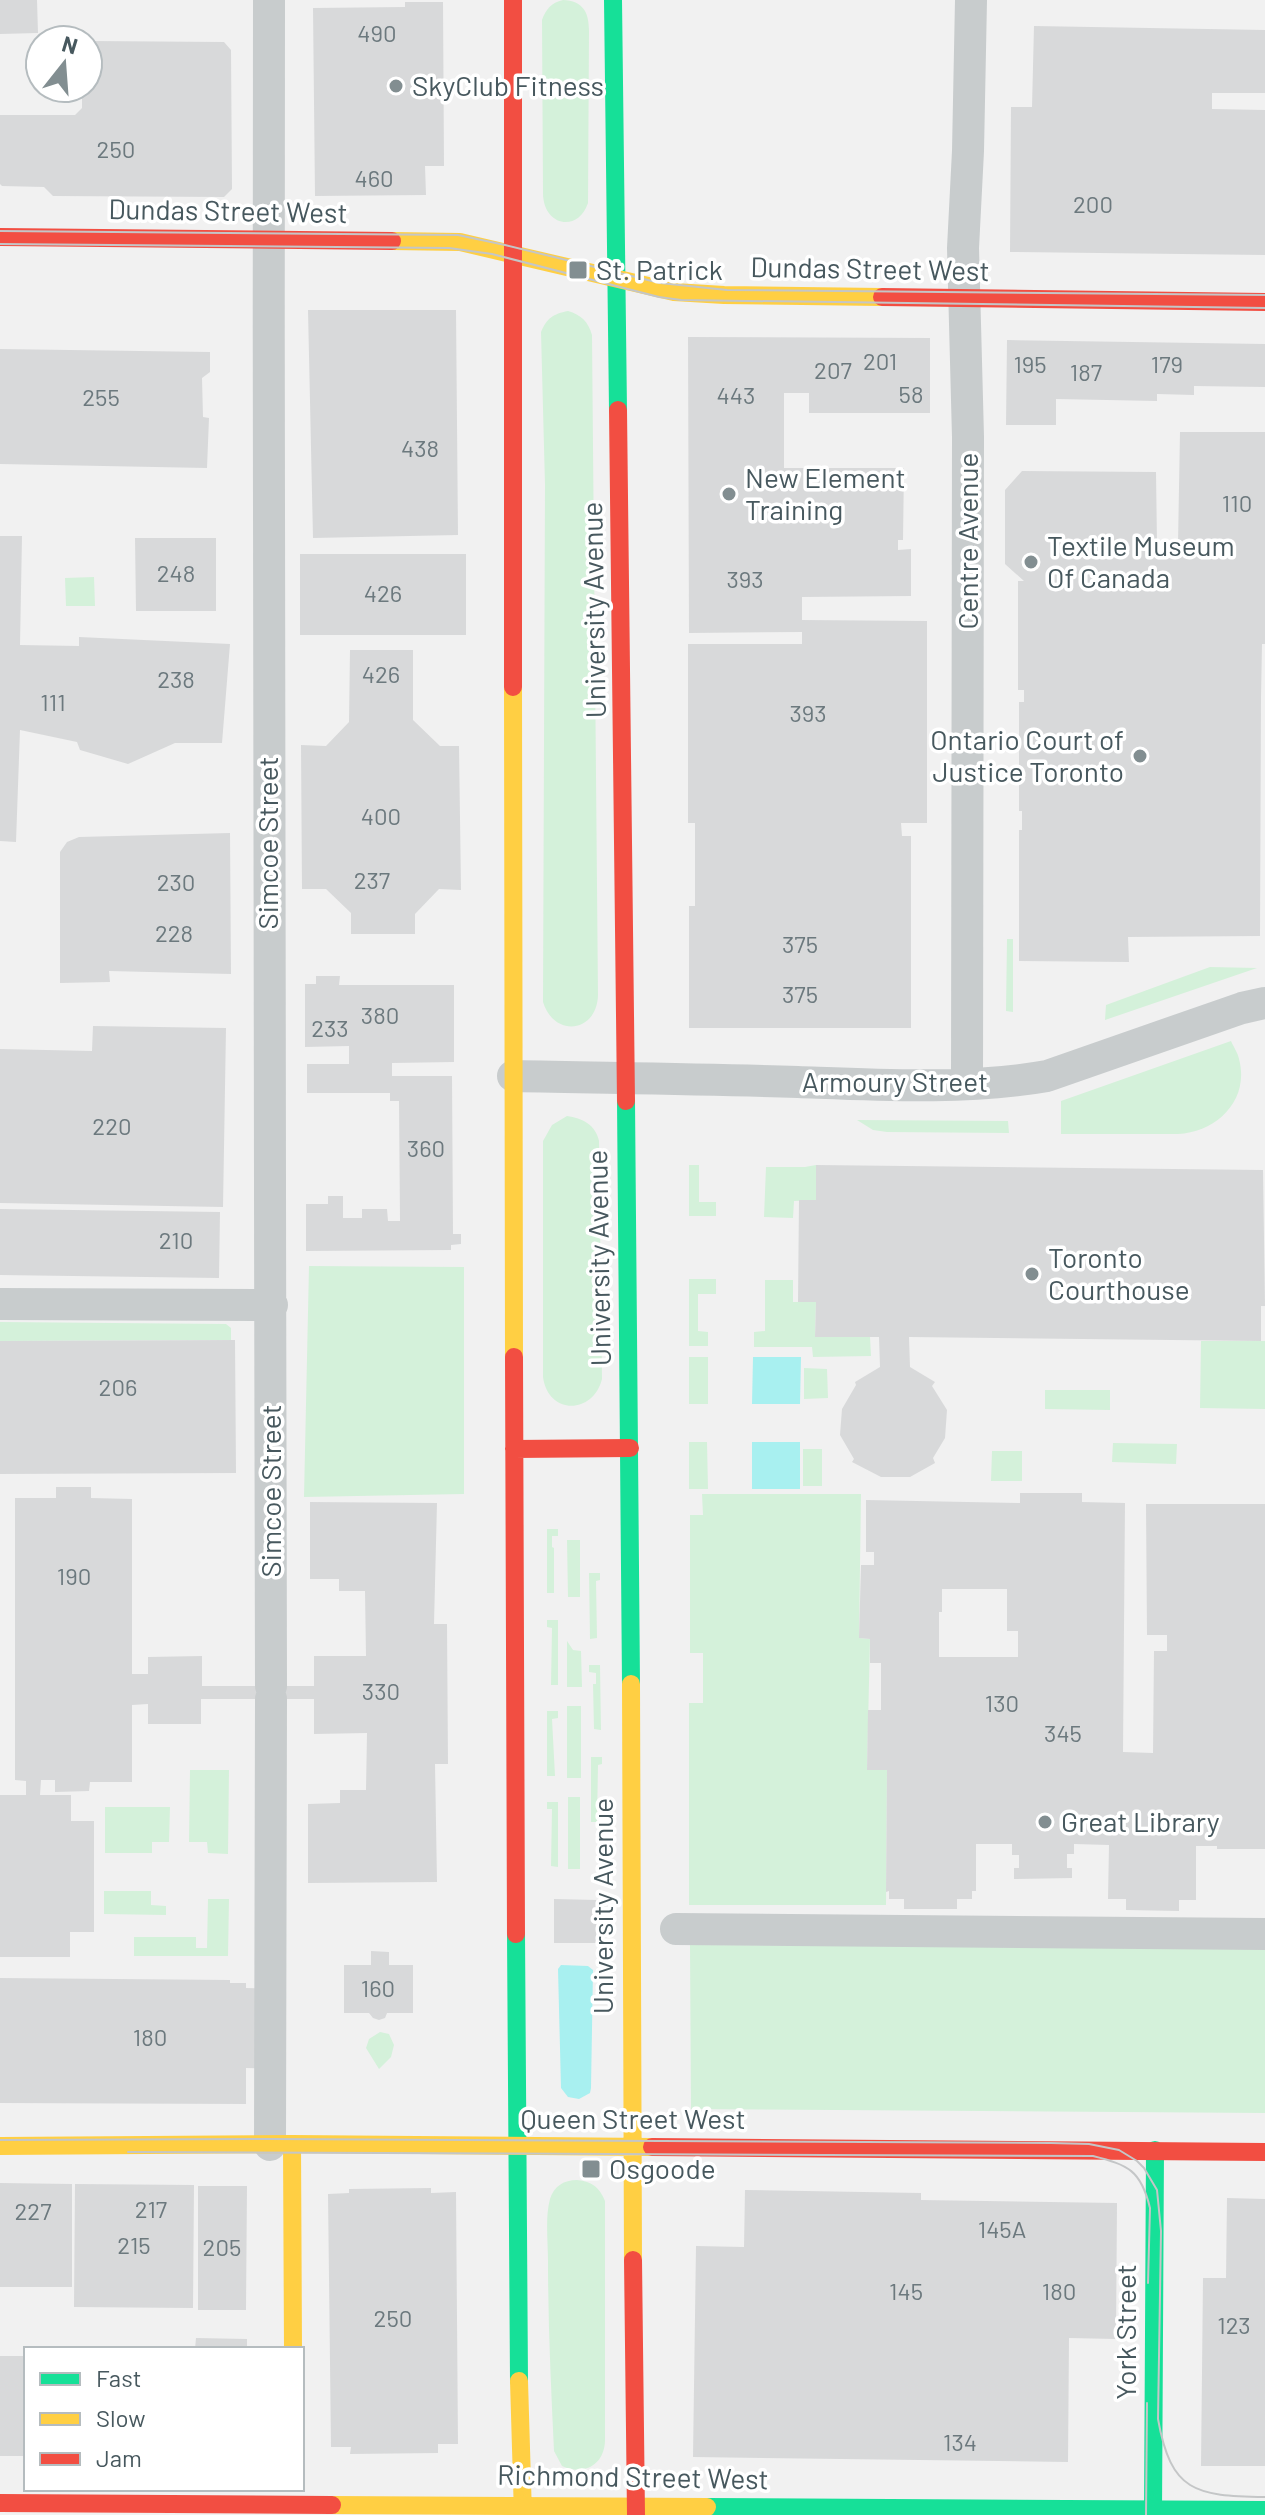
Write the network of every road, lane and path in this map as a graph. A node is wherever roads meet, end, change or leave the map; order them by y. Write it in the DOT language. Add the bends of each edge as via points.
graph roads {
  1 [pos="269,0"];
  2 [pos="513,0"];
  3 [pos="613,0"];
  4 [pos="971,0"];
  5 [pos="0,237"];
  6 [pos="269,240"];
  7 [pos="514,254"];
  8 [pos="618,279"];
  9 [pos="965,298"];
  10 [pos="1265,302"];
  11 [pos="1265,1003"];
  12 [pos="513,1076"];
  13 [pos="625,1078"];
  14 [pos="967,1083"];
  15 [pos="0,1304"];
  16 [pos="272,1305"];
  17 [pos="630,1448"];
  18 [pos="514,1449"];
  19 [pos="676,1929"];
  20 [pos="1265,1934"];
  21 [pos="281,2144"];
  22 [pos="0,2146"];
  23 [pos="517,2146"];
  24 [pos="633,2147"];
  25 [pos="1155,2150"];
  26 [pos="1265,2152"];
  27 [pos="293,2347"];
  28 [pos="295,2502"];
  29 [pos="0,2503"];
  30 [pos="522,2509"];
  31 [pos="636,2510"];
  32 [pos="1265,2510"];
  33 [pos="1153,2512"];
  1 -- 6 [label="street, Simcoe Street"];
  2 -- 7 [label="main road"];
  3 -- 8 [label="main road, University Avenue"];
  4 -- 9 [label="street, Centre Avenue"];
  5 -- 6 [label="main road, Dundas Street West"];
  6 -- 7 [label="main road, Dundas Street West" via="460,242"];
  6 -- 16 [label="street, Simcoe Street"];
  7 -- 8 [label="main road, Dundas Street West"];
  7 -- 12 [label="main road"];
  8 -- 9 [label="main road, Dundas Street West" via="711,295"];
  8 -- 13 [label="main road, University Avenue"];
  9 -- 10 [label="main road, Dundas Street West"];
  9 -- 14 [label="street, Centre Avenue"];
  11 -- 14 [label="street, Armoury Street" via="1047,1076"];
  12 -- 13 [label="street, Armoury Street"];
  12 -- 18 [label="main road"];
  13 -- 14 [label="street, Armoury Street"];
  13 -- 17 [label="main road, University Avenue"];
  15 -- 16 [label="street"];
  16 -- 21 [label="street, Simcoe Street" via="271,1965"];
  17 -- 18 [label="main road"];
  17 -- 24 [label="main road, University Avenue"];
  18 -- 23 [label="main road"];
  19 -- 20 [label="street"];
  21 -- 22 [label="main road, Queen Street West"];
  21 -- 23 [label="main road, Queen Street West"];
  21 -- 27 [label="main road, Simcoe Street"];
  23 -- 24 [label="main road, Queen Street West"];
  23 -- 30 [label="main road"];
  24 -- 25 [label="main road, Queen Street West"];
  24 -- 31 [label="main road, University Avenue"];
  25 -- 26 [label="main road, Queen Street West"];
  25 -- 33 [label="main road, York Street"];
  28 -- 29 [label="main road, Richmond Street West"];
  28 -- 30 [label="main road, Richmond Street West"];
  30 -- 31 [label="main road, Richmond Street West"];
  31 -- 33 [label="main road, Richmond Street West"];
  32 -- 33 [label="main road, Richmond Street West"];
}
